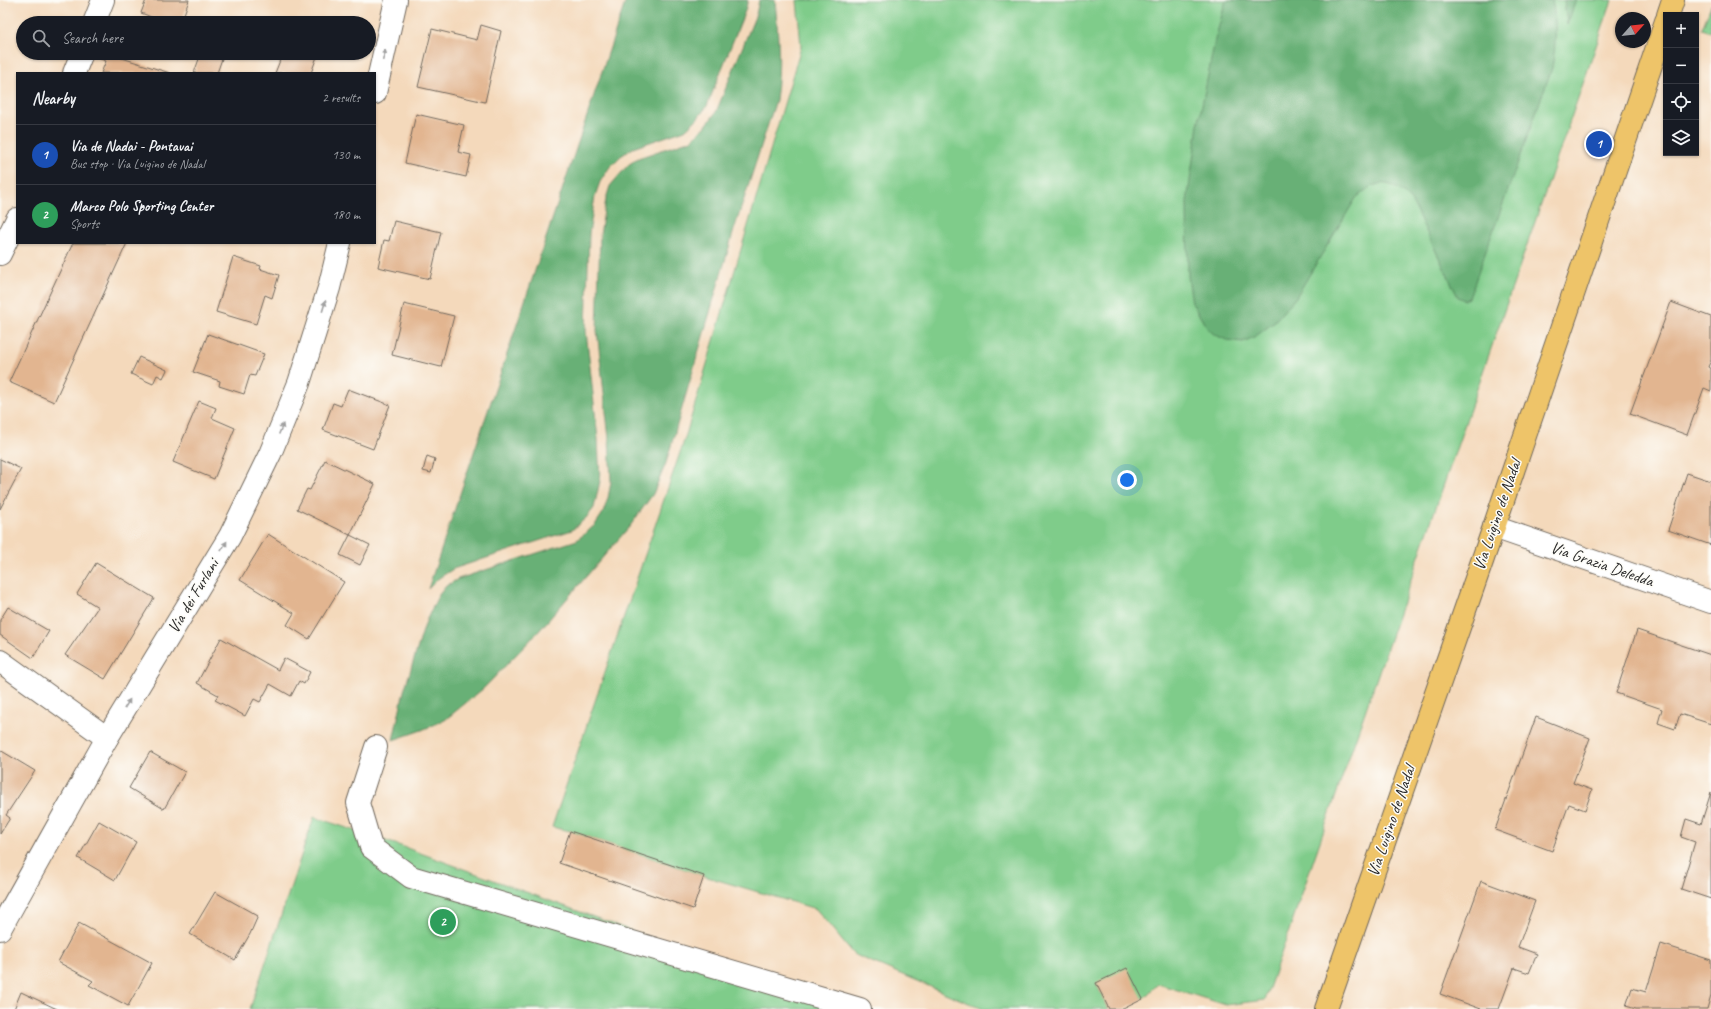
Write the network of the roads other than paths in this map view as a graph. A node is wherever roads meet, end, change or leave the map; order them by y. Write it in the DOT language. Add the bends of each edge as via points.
graph roads {
  1 [pos="103,0"];
  2 [pos="396,0"];
  3 [pos="1673,0"];
  4 [pos="1669,12"];
  5 [pos="97,16"];
  6 [pos="1663,30"];
  7 [pos="79,60"];
  8 [pos="74,72"];
  9 [pos="376,89"];
  10 [pos="16,221"];
  11 [pos="340,244"];
  12 [pos="0,254"];
  13 [pos="1494,527"];
  14 [pos="1711,602"];
  15 [pos="0,661"];
  16 [pos="107,738"];
  17 [pos="376,747"];
  18 [pos="0,929"];
  19 [pos="860,1009"];
  20 [pos="1326,1009"];
  1 -- 5 [label="street"];
  9 -- 2 [label="street, one-way"];
  3 -- 4 [label="main road"];
  6 -- 13 [label="main road, Via Luigino de Nadal"];
  7 -- 8 [label="street"];
  10 -- 12 [label="street"];
  16 -- 11 [label="street, Via dei Furlani, one-way" via="230,536 270,454 299,382 329,288"];
  13 -- 14 [label="street, Via Grazia Deledda"];
  13 -- 20 [label="main road, Via Luigino de Nadal"];
  15 -- 16 [label="street"];
  16 -- 18 [label="street, Via dei Furlani"];
  17 -- 19 [label="street" via="358,803 371,847 411,877"];
}
